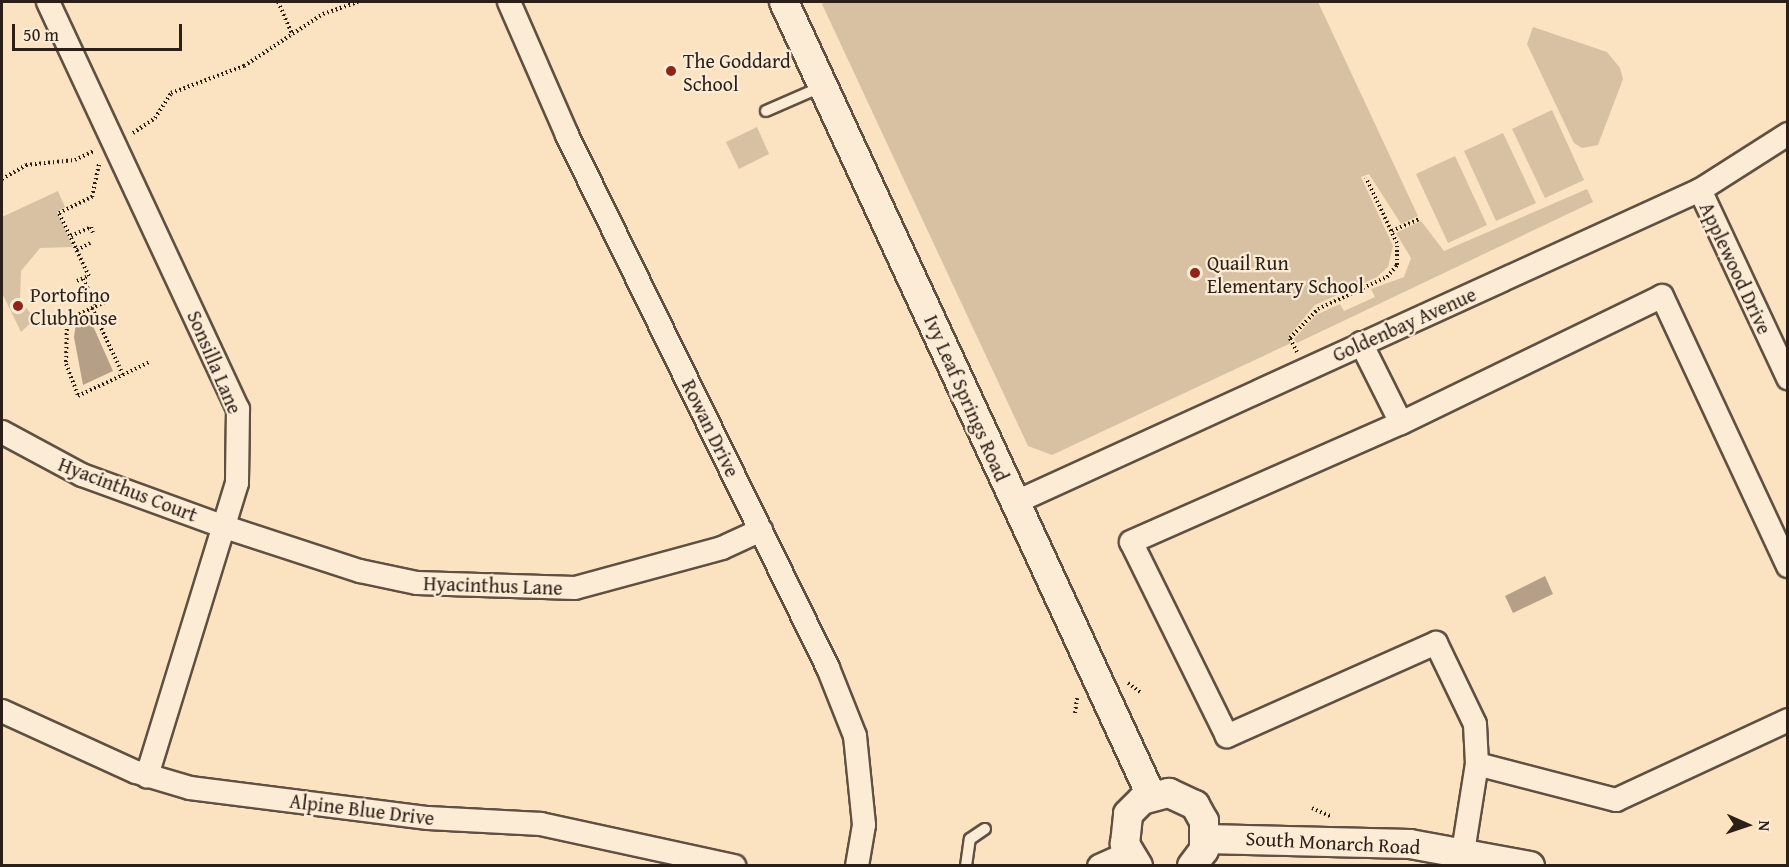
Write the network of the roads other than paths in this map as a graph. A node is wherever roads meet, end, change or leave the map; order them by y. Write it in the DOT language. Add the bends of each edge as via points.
graph roads {
  1 [pos="48,2"];
  2 [pos="509,2"];
  3 [pos="784,2"];
  4 [pos="825,86"];
  5 [pos="766,111"];
  6 [pos="1788,134"];
  7 [pos="1700,190"];
  8 [pos="1361,343"];
  9 [pos="1788,378"];
  10 [pos="1401,423"];
  11 [pos="2,432"];
  12 [pos="1014,503"];
  13 [pos="225,527"];
  14 [pos="760,530"];
  15 [pos="1788,566"];
  16 [pos="2,711"];
  17 [pos="1788,720"];
  18 [pos="1477,764"];
  19 [pos="147,776"];
  20 [pos="1151,795"];
  21 [pos="985,829"];
  22 [pos="1206,839"];
  23 [pos="1463,852"];
  24 [pos="1133,859"];
  25 [pos="734,866"];
  26 [pos="857,866"];
  27 [pos="966,866"];
  28 [pos="1099,866"];
  29 [pos="1192,866"];
  30 [pos="1530,866"];
  1 -- 13 [label="street, Sonsilla Lane" via="238,409 237,483"];
  2 -- 14 [label="street, Rowan Drive" via="567,135"];
  3 -- 4 [label="street, Ivy Leaf Springs Road"];
  4 -- 5 [label="lane"];
  4 -- 12 [label="street, Ivy Leaf Springs Road"];
  6 -- 7 [label="street, Goldenbay Avenue"];
  7 -- 8 [label="street, Goldenbay Avenue"];
  7 -- 9 [label="street, Applewood Drive"];
  8 -- 10 [label="street"];
  8 -- 12 [label="street, Goldenbay Avenue"];
  10 -- 15 [label="street" via="1662,296"];
  10 -- 18 [label="street" via="1131,542 1227,736 1436,644 1474,724"];
  11 -- 13 [label="street, Hyacinthus Court" via="82,475"];
  12 -- 20 [label="street, Ivy Leaf Springs Road"];
  13 -- 14 [label="street, Hyacinthus Lane" via="417,583 528,590 575,588 647,571"];
  13 -- 19 [label="street, Sonsilla Lane"];
  14 -- 26 [label="street, Rowan Drive" via="855,736 864,825"];
  16 -- 19 [label="street, Alpine Blue Drive"];
  17 -- 18 [label="street" via="1616,800"];
  18 -- 23 [label="street"];
  19 -- 25 [label="street, Alpine Blue Drive" via="190,788 428,818 541,824"];
  20 -- 22 [label="street" via="1179,795 1195,805"];
  20 -- 24 [label="street" via="1128,814 1124,834"];
  21 -- 27 [label="lane" via="970,839"];
  22 -- 23 [label="street, South Monarch Road" via="1388,843"];
  22 -- 29 [label="street"];
  23 -- 30 [label="street, South Monarch Road"];
  24 -- 28 [label="street"];
}
